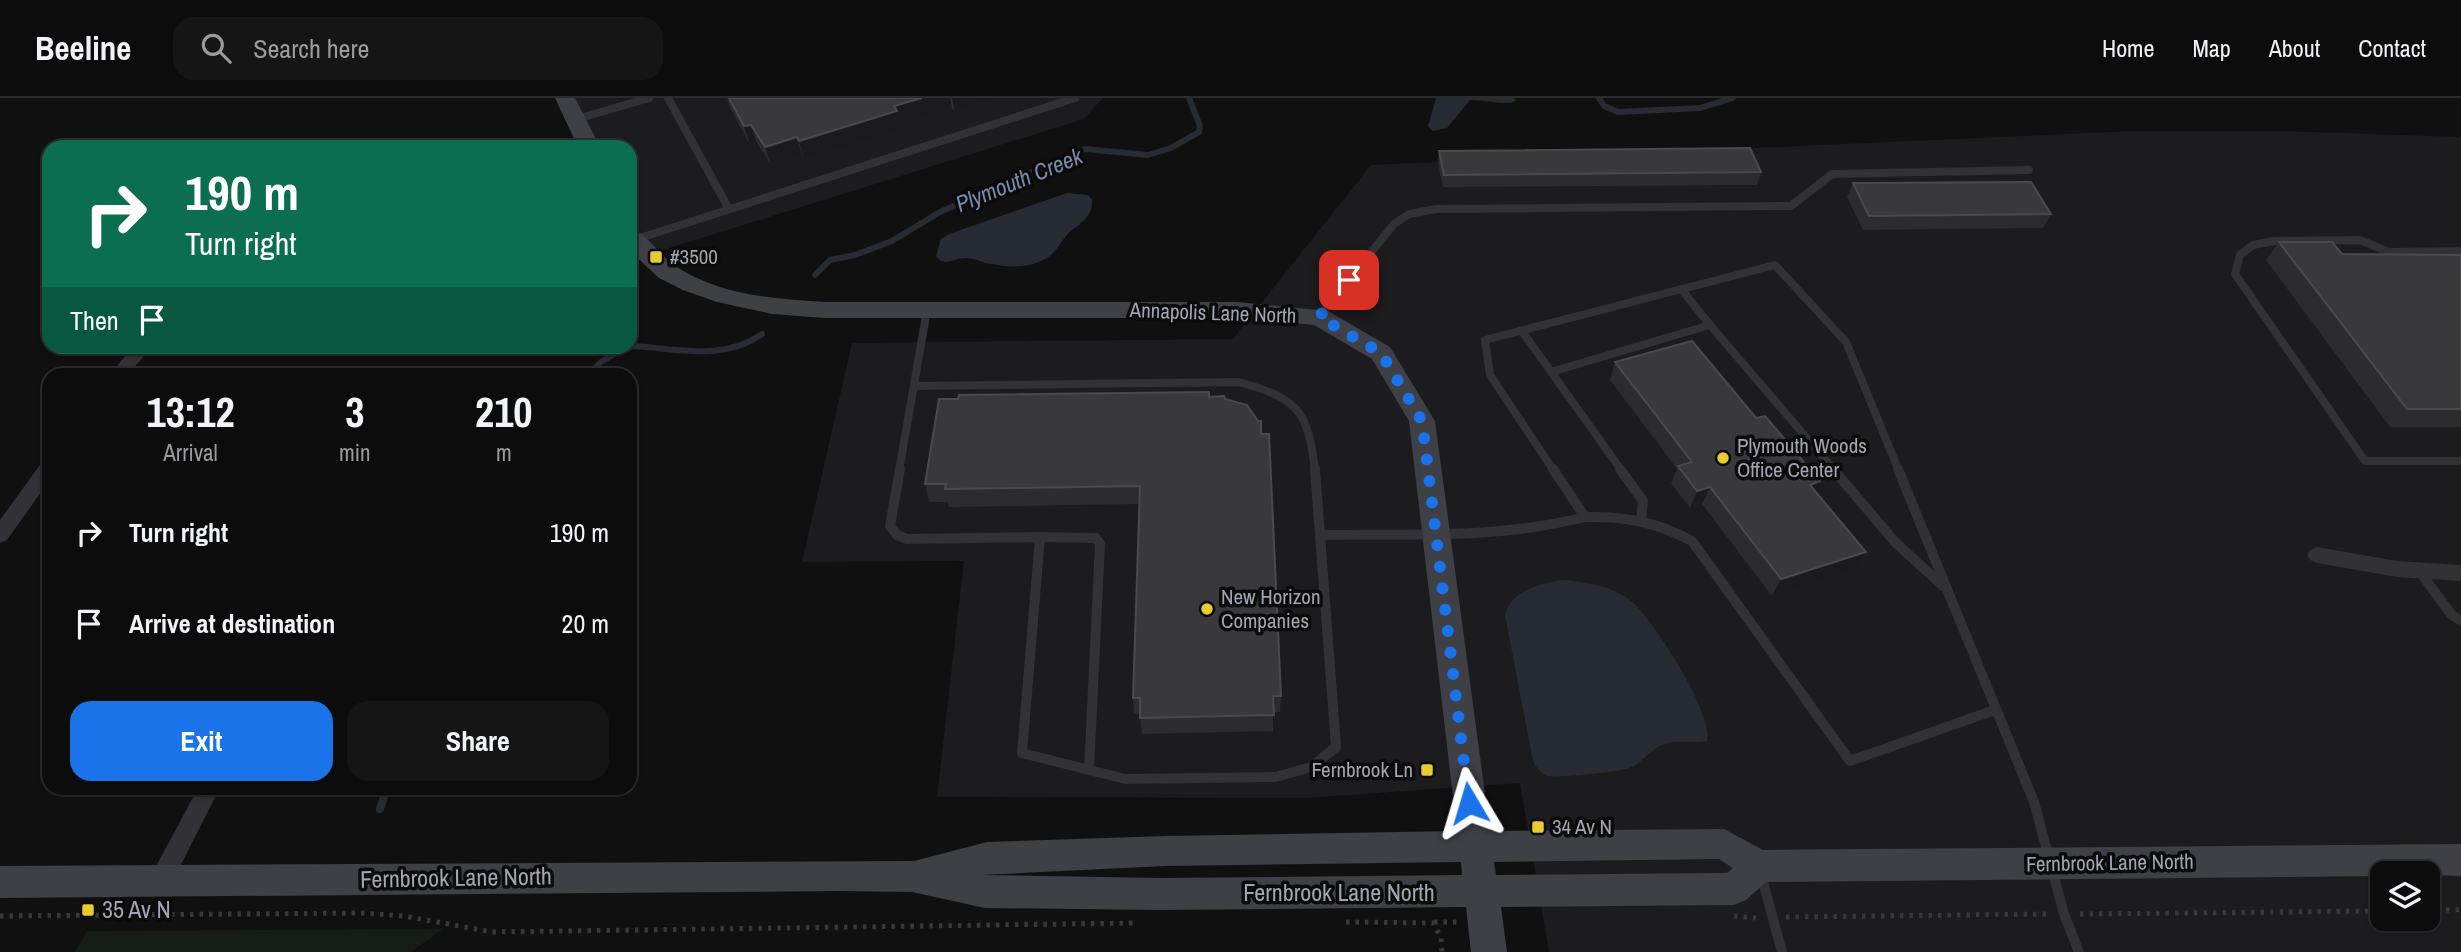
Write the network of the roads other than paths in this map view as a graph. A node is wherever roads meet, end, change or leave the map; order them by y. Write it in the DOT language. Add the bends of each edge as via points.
graph roads {
  1 [pos="565,98"];
  2 [pos="649,98"];
  3 [pos="668,98"];
  4 [pos="1075,98"];
  5 [pos="577,119"];
  6 [pos="586,140"];
  7 [pos="2029,170"];
  8 [pos="729,209"];
  9 [pos="637,236"];
  10 [pos="637,242"];
  11 [pos="2461,251"];
  12 [pos="1681,289"];
  13 [pos="927,310"];
  14 [pos="1319,317"];
  15 [pos="1710,325"];
  16 [pos="1521,331"];
  17 [pos="137,354"];
  18 [pos="124,368"];
  19 [pos="1551,372"];
  20 [pos="914,386"];
  21 [pos="2461,461"];
  22 [pos="42,477"];
  23 [pos="1585,517"];
  24 [pos="1641,520"];
  25 [pos="1437,532"];
  26 [pos="1320,534"];
  27 [pos="0,535"];
  28 [pos="1040,537"];
  29 [pos="2317,555"];
  30 [pos="2420,572"];
  31 [pos="2461,573"];
  32 [pos="1946,589"];
  33 [pos="2461,621"];
  34 [pos="1994,710"];
  35 [pos="1088,769"];
  36 [pos="205,795"];
  37 [pos="1475,847"];
  38 [pos="2461,860"];
  39 [pos="2050,864"];
  40 [pos="1759,866"];
  41 [pos="912,876"];
  42 [pos="161,880"];
  43 [pos="0,883"];
  44 [pos="1480,892"];
  45 [pos="1489,952"];
  46 [pos="1782,952"];
  47 [pos="2079,952"];
  1 -- 5 [label="street"];
  2 -- 5 [label="lane"];
  3 -- 8 [label="lane"];
  4 -- 8 [label="lane"];
  5 -- 6 [label="street"];
  7 -- 14 [label="lane" via="1832,174 1791,206 1422,211 1394,224"];
  8 -- 9 [label="lane"];
  10 -- 13 [label="street, Annapolis Lane North" via="669,273 731,299 777,307"];
  11 -- 21 [label="lane" via="2389,251 2360,240 2274,241 2253,245 2241,255 2235,274 2365,461"];
  12 -- 15 [label="lane"];
  12 -- 16 [label="lane"];
  12 -- 32 [label="lane" via="1775,265 1846,342"];
  13 -- 14 [label="street, Annapolis Lane North" via="1237,310"];
  13 -- 20 [label="lane"];
  14 -- 25 [label="street, Annapolis Lane North" via="1381,353 1422,421"];
  15 -- 19 [label="lane"];
  15 -- 32 [label="lane" via="1895,541"];
  16 -- 19 [label="lane"];
  16 -- 23 [label="lane" via="1485,340 1490,375"];
  17 -- 18 [label="street"];
  19 -- 24 [label="lane" via="1643,500"];
  20 -- 26 [label="lane" via="1238,382 1265,389 1302,414 1310,432"];
  20 -- 28 [label="lane" via="890,515 890,526 897,535 923,540"];
  22 -- 27 [label="street"];
  23 -- 24 [label="lane"];
  23 -- 25 [label="lane" via="1508,532"];
  24 -- 34 [label="lane" via="1666,526 1692,541 1850,761"];
  25 -- 26 [label="lane"];
  25 -- 37 [label="street, Annapolis Lane North"];
  26 -- 35 [label="lane" via="1336,747 1311,767 1276,777 1125,779"];
  28 -- 35 [label="lane" via="1022,753"];
  28 -- 35 [label="lane" via="1096,538 1100,544"];
  29 -- 30 [label="street"];
  30 -- 31 [label="street"];
  30 -- 33 [label="lane"];
  32 -- 34 [label="lane"];
  34 -- 39 [label="lane" via="2034,802"];
  36 -- 42 [label="street"];
  37 -- 40 [label="street, Fernbrook Lane North" via="1724,844"];
  37 -- 41 [label="street, Fernbrook Lane North" via="987,858"];
  37 -- 44 [label="street, Annapolis Lane North"];
  38 -- 39 [label="street, Fernbrook Lane North"];
  39 -- 40 [label="street, Fernbrook Lane North"];
  39 -- 47 [label="lane"];
  40 -- 44 [label="street, Fernbrook Lane North" via="1734,889"];
  40 -- 46 [label="lane"];
  41 -- 42 [label="street, Fernbrook Lane North"];
  41 -- 44 [label="street, Fernbrook Lane North" via="985,892"];
  42 -- 43 [label="street, Fernbrook Lane North"];
  44 -- 45 [label="street, Annapolis Lane North"];
}
